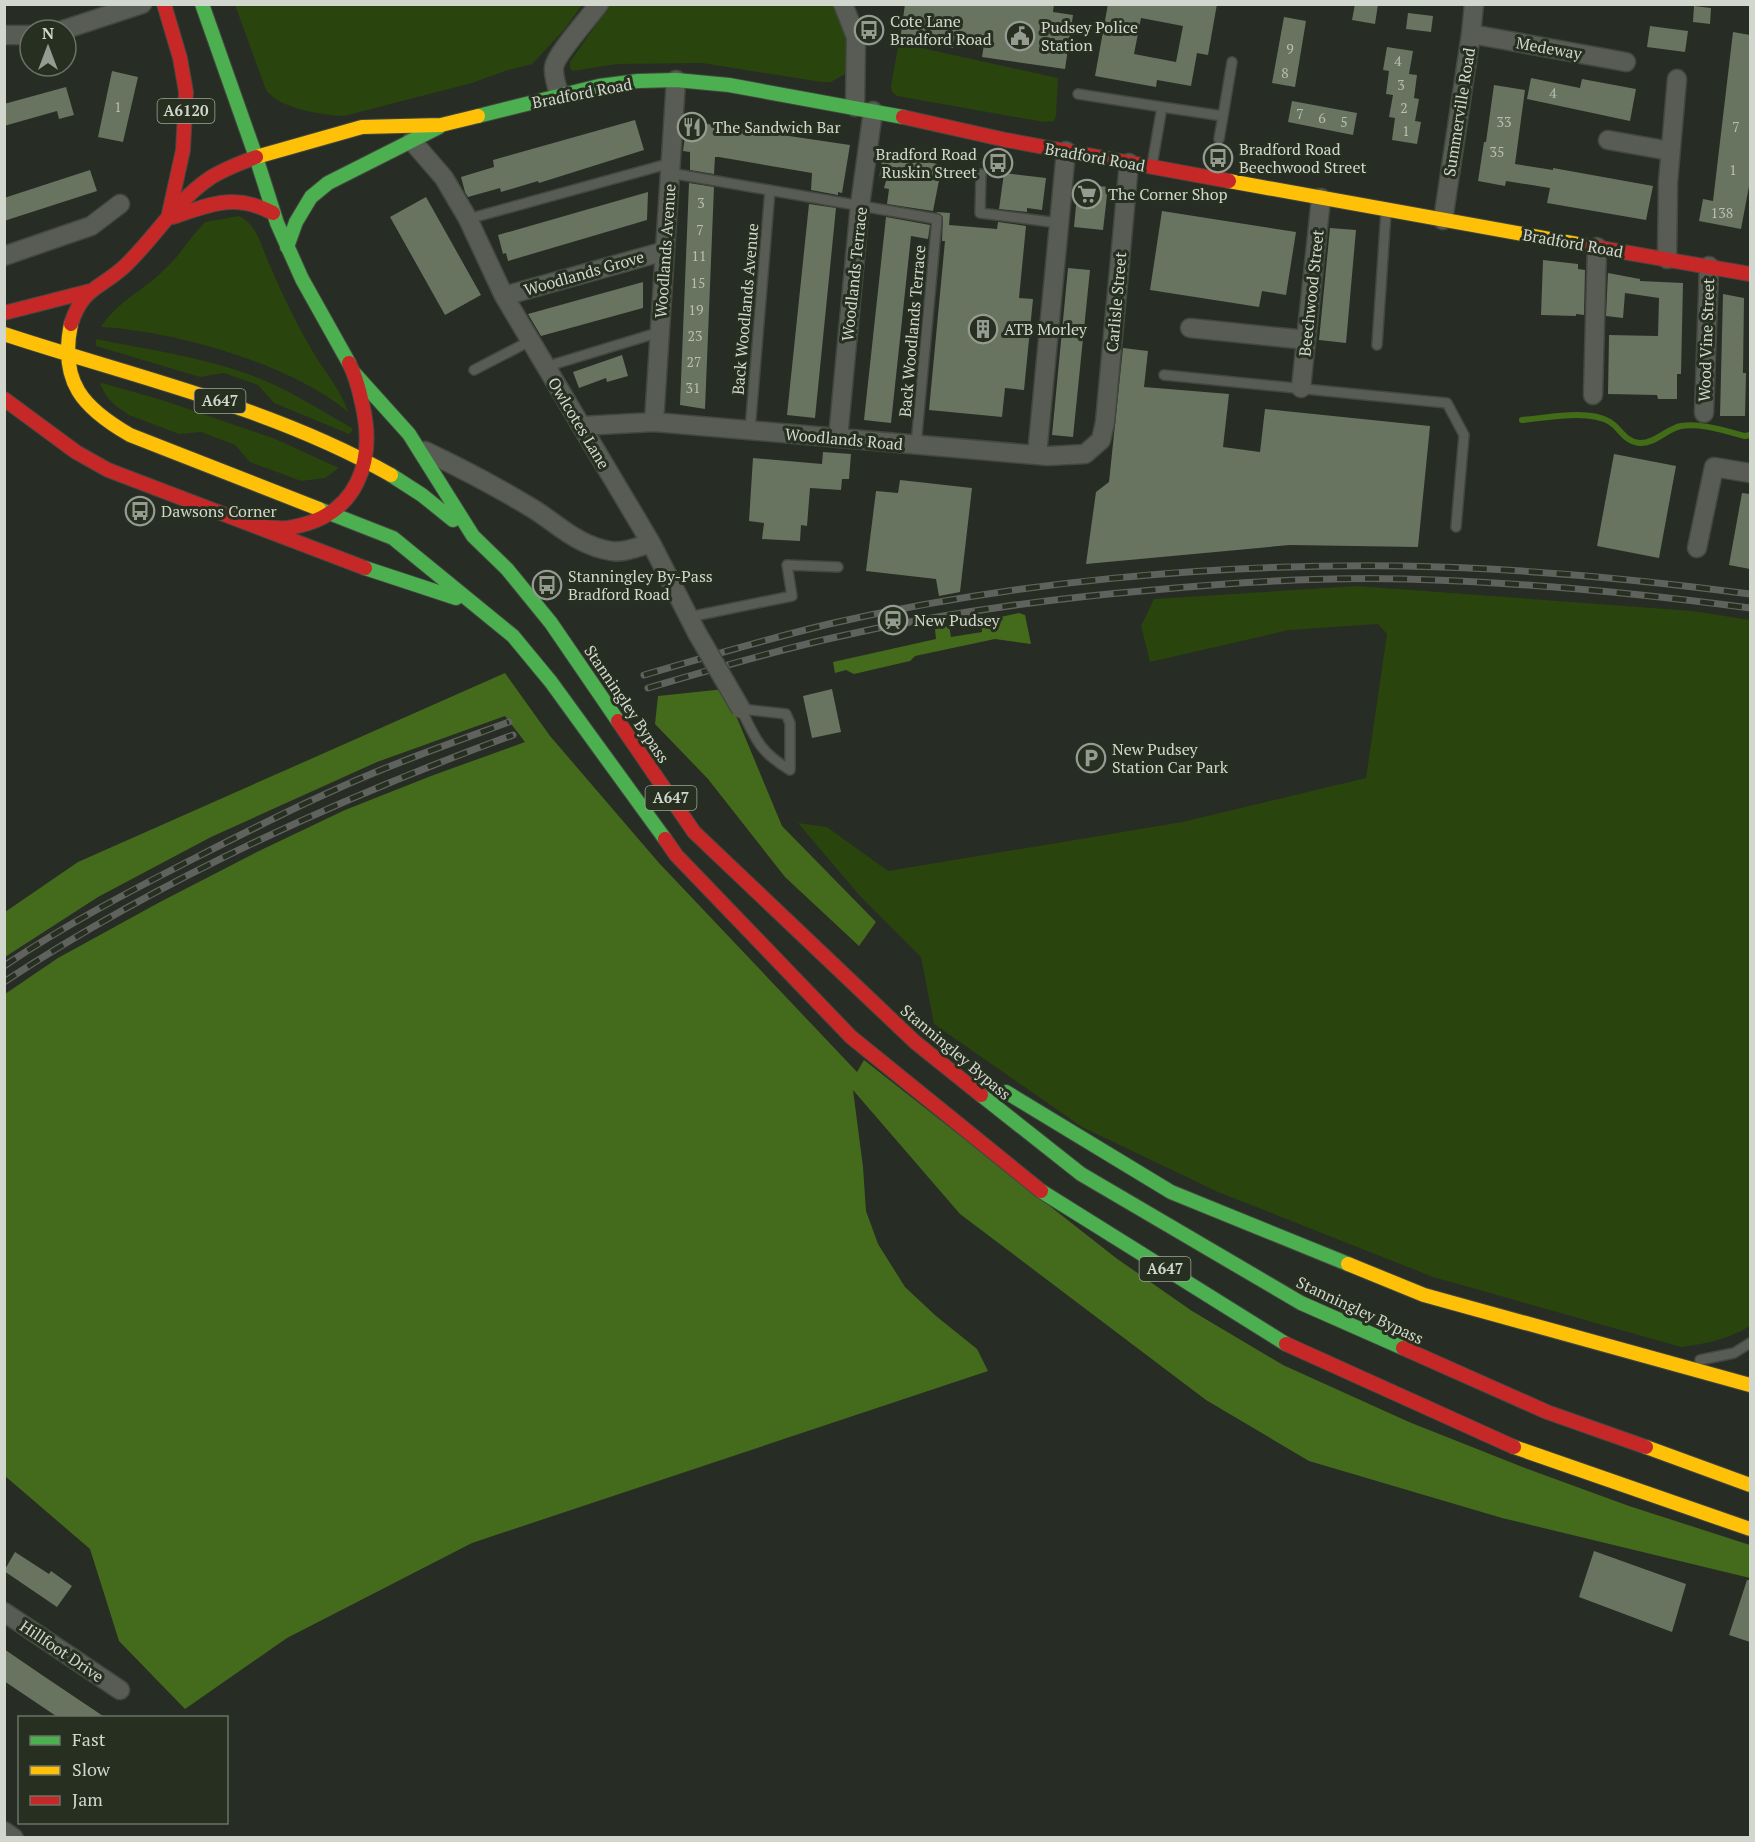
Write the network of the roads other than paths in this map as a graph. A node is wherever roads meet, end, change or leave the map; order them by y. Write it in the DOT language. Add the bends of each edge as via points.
graph roads {
  1 [pos="142,4"];
  2 [pos="164,4"];
  3 [pos="202,4"];
  4 [pos="599,4"];
  5 [pos="843,4"];
  6 [pos="1474,4"];
  7 [pos="78,25"];
  8 [pos="1471,34"];
  9 [pos="1233,62"];
  10 [pos="1626,62"];
  11 [pos="1677,79"];
  12 [pos="676,80"];
  13 [pos="1078,94"];
  14 [pos="560,96"];
  15 [pos="855,107"];
  16 [pos="1162,107"];
  17 [pos="873,111"];
  18 [pos="1223,116"];
  19 [pos="441,125"];
  20 [pos="1219,139"];
  21 [pos="1608,140"];
  22 [pos="412,141"];
  23 [pos="1670,151"];
  24 [pos="1066,152"];
  25 [pos="256,157"];
  26 [pos="1129,163"];
  27 [pos="1151,167"];
  28 [pos="671,168"];
  29 [pos="981,174"];
  30 [pos="770,190"];
  31 [pos="1321,198"];
  32 [pos="120,204"];
  33 [pos="860,205"];
  34 [pos="1386,210"];
  35 [pos="273,213"];
  36 [pos="168,218"];
  37 [pos="468,219"];
  38 [pos="1443,220"];
  39 [pos="1059,223"];
  40 [pos="287,247"];
  41 [pos="1597,247"];
  42 [pos="664,251"];
  43 [pos="4,256"];
  44 [pos="1667,259"];
  45 [pos="1709,266"];
  46 [pos="1750,273"];
  47 [pos="90,291"];
  48 [pos="504,296"];
  49 [pos="4,313"];
  50 [pos="1190,328"];
  51 [pos="660,332"];
  52 [pos="4,334"];
  53 [pos="1306,340"];
  54 [pos="530,341"];
  55 [pos="1377,345"];
  56 [pos="68,356"];
  57 [pos="545,366"];
  58 [pos="474,370"];
  59 [pos="355,374"];
  60 [pos="1164,375"];
  61 [pos="1301,388"];
  62 [pos="1593,395"];
  63 [pos="6,400"];
  64 [pos="1704,413"];
  65 [pos="654,422"];
  66 [pos="581,426"];
  67 [pos="750,430"];
  68 [pos="838,438"];
  69 [pos="1101,440"];
  70 [pos="916,445"];
  71 [pos="417,447"];
  72 [pos="1037,455"];
  73 [pos="366,462"];
  74 [pos="1750,473"];
  75 [pos="329,513"];
  76 [pos="256,526"];
  77 [pos="1456,527"];
  78 [pos="473,536"];
  79 [pos="651,543"];
  80 [pos="1697,548"];
  81 [pos="838,567"];
  82 [pos="476,605"];
  83 [pos="693,625"];
  84 [pos="741,709"];
  85 [pos="818,950"];
  86 [pos="963,1063"];
  87 [pos="990,1083"];
  88 [pos="1750,1342"];
  89 [pos="1661,1362"];
  90 [pos="1750,1385"];
  91 [pos="1750,1485"];
  92 [pos="1750,1529"];
  93 [pos="4,1612"];
  94 [pos="120,1690"];
  95 [pos="4,1831"];
  96 [pos="14,1838"];
  1 -- 7 [label="street"];
  2 -- 36 [label="main road, A6120" via="186,92 183,150"];
  3 -- 25 [label="main road, A6120"];
  4 -- 14 [label="street" via="554,66"];
  5 -- 15 [label="street" via="856,37"];
  6 -- 8 [label="street, Summerville Road"];
  8 -- 10 [label="street, Medeway"];
  8 -- 38 [label="street, Summerville Road"];
  9 -- 18 [label="lane"];
  11 -- 23 [label="street"];
  12 -- 14 [label="main road, Bradford Road" via="599,86"];
  12 -- 15 [label="main road, Bradford Road"];
  12 -- 28 [label="street, Woodlands Avenue"];
  13 -- 16 [label="lane"];
  14 -- 19 [label="main road, Bradford Road"];
  15 -- 17 [label="main road, Bradford Road"];
  16 -- 18 [label="lane"];
  16 -- 27 [label="lane"];
  17 -- 24 [label="main road, Bradford Road"];
  17 -- 33 [label="street, Woodlands Terrace"];
  18 -- 20 [label="lane"];
  19 -- 22 [label="main road, Bradford Road"];
  19 -- 25 [label="main road, Bradford Road" via="362,127"];
  21 -- 23 [label="street"];
  22 -- 37 [label="street, Owlcotes Lane" via="444,178"];
  22 -- 40 [label="main road, Bradford Road" via="328,183 311,197"];
  23 -- 44 [label="street"];
  24 -- 26 [label="main road, Bradford Road"];
  24 -- 39 [label="street"];
  25 -- 35 [label="main road"];
  25 -- 36 [label="main road, Bradford Road" via="220,171"];
  26 -- 27 [label="main road, Bradford Road"];
  26 -- 69 [label="street, Carlisle Street"];
  27 -- 31 [label="main road, Bradford Road"];
  28 -- 30 [label="lane"];
  28 -- 37 [label="lane"];
  28 -- 42 [label="street, Woodlands Avenue"];
  29 -- 39 [label="lane" via="980,213"];
  30 -- 33 [label="lane"];
  30 -- 67 [label="lane, Back Woodlands Avenue"];
  31 -- 34 [label="main road, Bradford Road"];
  31 -- 53 [label="street, Beechwood Street"];
  32 -- 43 [label="street" via="91,226"];
  33 -- 68 [label="street, Woodlands Terrace"];
  33 -- 70 [label="lane, Back Woodlands Terrace" via="937,219"];
  34 -- 38 [label="main road, Bradford Road"];
  34 -- 55 [label="lane"];
  35 -- 36 [label="main road" via="248,201 235,200"];
  35 -- 40 [label="main road"];
  36 -- 47 [label="main road, Bradford Road" via="126,266"];
  37 -- 48 [label="street, Owlcotes Lane"];
  38 -- 41 [label="main road, Bradford Road"];
  39 -- 72 [label="street"];
  40 -- 59 [label="main road"];
  41 -- 44 [label="main road, Bradford Road"];
  41 -- 62 [label="street"];
  42 -- 48 [label="street, Woodlands Grove"];
  42 -- 51 [label="street, Woodlands Avenue"];
  44 -- 45 [label="main road, Bradford Road"];
  45 -- 46 [label="main road, Bradford Road"];
  45 -- 64 [label="street, Wood Vine Street"];
  47 -- 49 [label="main road"];
  47 -- 56 [label="main road" via="79,303 69,330"];
  48 -- 54 [label="street, Owlcotes Lane"];
  50 -- 53 [label="street"];
  51 -- 57 [label="lane"];
  51 -- 65 [label="street, Woodlands Avenue"];
  52 -- 56 [label="main road, A647"];
  53 -- 61 [label="street, Beechwood Street"];
  54 -- 57 [label="street, Owlcotes Lane"];
  54 -- 58 [label="lane"];
  56 -- 73 [label="main road, A647" via="258,414"];
  56 -- 75 [label="main road" via="80,396 111,425"];
  57 -- 66 [label="street, Owlcotes Lane"];
  59 -- 71 [label="main road, Stanningley Bypass / A647"];
  59 -- 73 [label="main road" via="367,423"];
  60 -- 61 [label="lane"];
  61 -- 77 [label="lane" via="1447,403 1464,435"];
  63 -- 76 [label="main road, A647" via="76,452 108,470"];
  65 -- 66 [label="street, Woodlands Road"];
  65 -- 67 [label="street, Woodlands Road"];
  66 -- 79 [label="street, Owlcotes Lane"];
  67 -- 68 [label="street, Woodlands Road"];
  68 -- 70 [label="street, Woodlands Road"];
  69 -- 72 [label="street, Woodlands Road" via="1085,454"];
  70 -- 72 [label="street, Woodlands Road"];
  71 -- 78 [label="main road, Stanningley Bypass / A647"];
  71 -- 79 [label="street" via="480,478 574,539 595,548 613,551"];
  73 -- 75 [label="main road" via="352,492"];
  73 -- 78 [label="main road, A647" via="417,491"];
  74 -- 80 [label="street" via="1713,467"];
  75 -- 76 [label="main road" via="291,528"];
  75 -- 82 [label="main road" via="393,538"];
  76 -- 82 [label="main road, A647" via="372,571"];
  78 -- 85 [label="main road, Stanningley Bypass / A647" via="537,604 694,832"];
  79 -- 83 [label="street, Owlcotes Lane"];
  81 -- 83 [label="lane" via="787,565 792,596"];
  82 -- 92 [label="main road, A647" via="513,636 551,682 676,855 851,1037 1050,1198 1292,1348 1528,1453"];
  83 -- 84 [label="street, Owlcotes Lane, bridge"];
  84 -- 84 [label="lane" via="757,743 790,770 790,723 786,714"];
  85 -- 86 [label="main road"];
  85 -- 91 [label="main road, Stanningley Bypass / A647" via="915,1042 1081,1174 1301,1303 1547,1412"];
  87 -- 89 [label="main road" via="1170,1192 1424,1294"];
  88 -- 89 [label="lane" via="1734,1353"];
  89 -- 90 [label="main road"];
  93 -- 94 [label="street, Hillfoot Drive"];
  95 -- 96 [label="street"];
}
